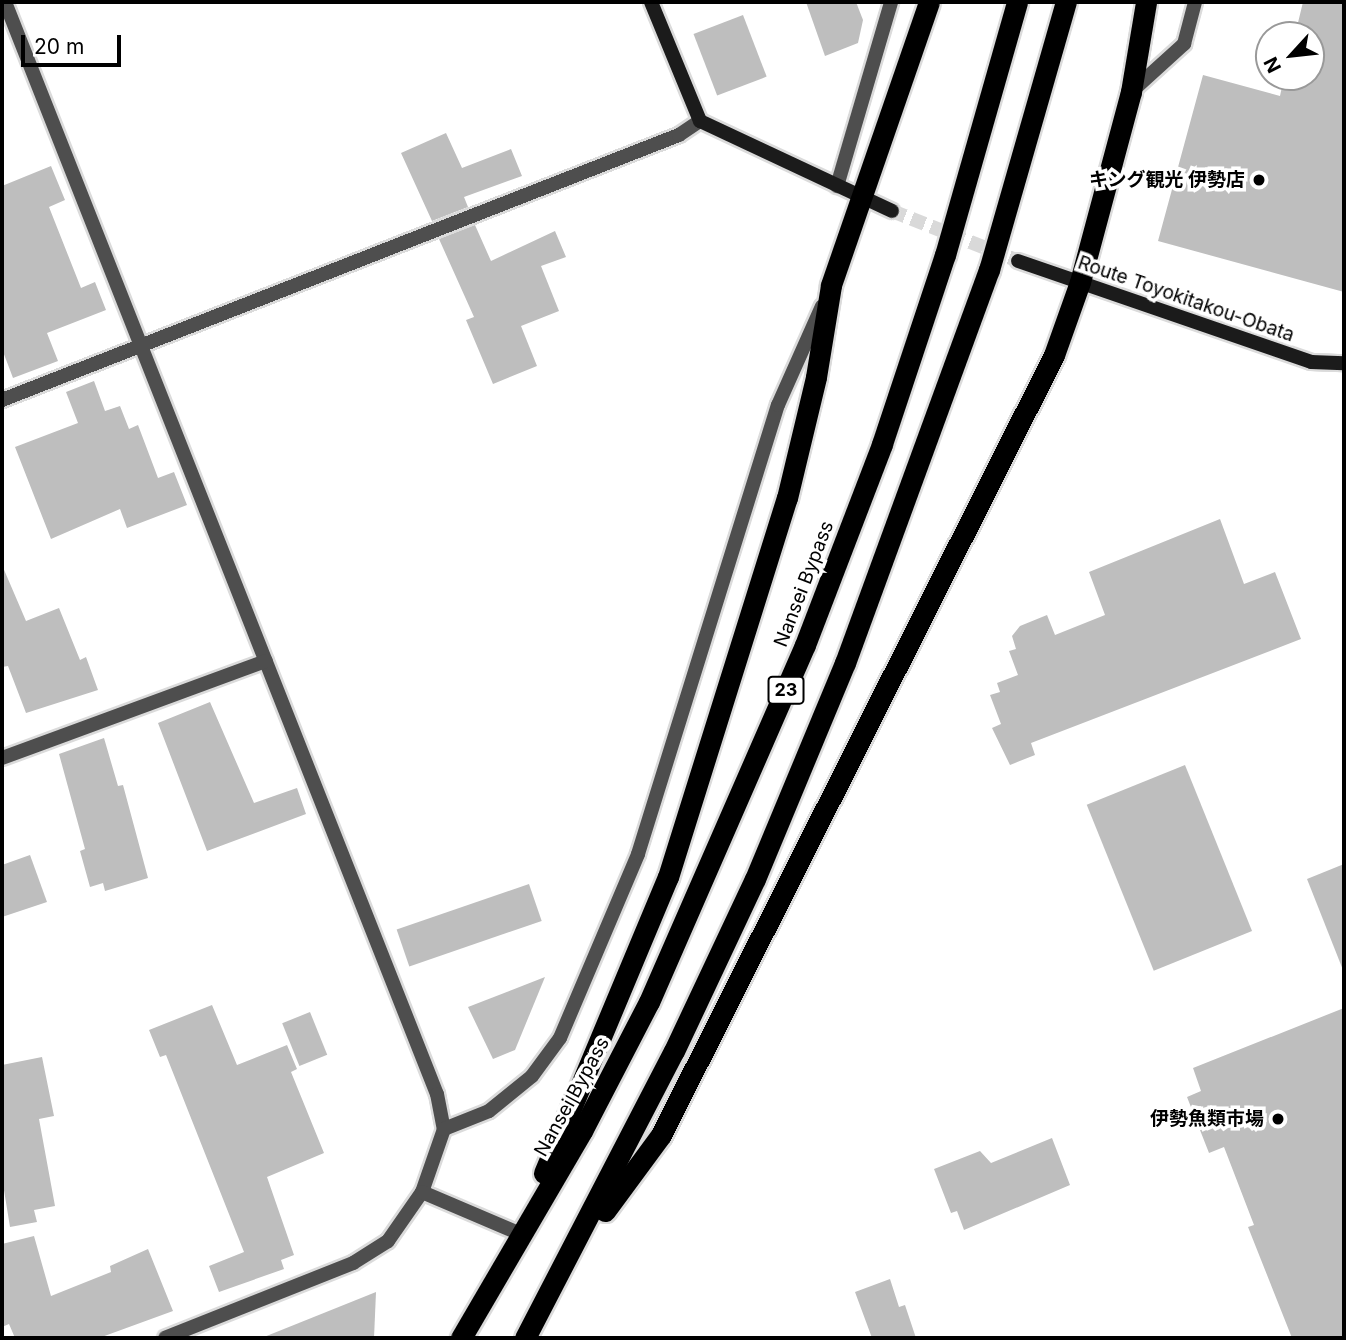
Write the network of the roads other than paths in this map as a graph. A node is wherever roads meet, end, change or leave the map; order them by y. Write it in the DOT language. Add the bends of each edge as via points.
graph roads {
  1 [pos="5,2"];
  2 [pos="651,2"];
  3 [pos="891,2"];
  4 [pos="929,2"];
  5 [pos="1017,2"];
  6 [pos="1066,2"];
  7 [pos="1146,2"];
  8 [pos="1195,2"];
  9 [pos="1131,92"];
  10 [pos="699,121"];
  11 [pos="836,186"];
  12 [pos="860,197"];
  13 [pos="892,211"];
  14 [pos="1017,261"];
  15 [pos="1080,282"];
  16 [pos="831,285"];
  17 [pos="142,345"];
  18 [pos="1344,363"];
  19 [pos="2,400"];
  20 [pos="266,662"];
  21 [pos="2,758"];
  22 [pos="444,1129"];
  23 [pos="422,1192"];
  24 [pos="519,1233"];
  25 [pos="570,1258"];
  26 [pos="165,1338"];
  27 [pos="461,1338"];
  28 [pos="525,1338"];
  1 -- 17 [label="street"];
  2 -- 10 [label="main road"];
  3 -- 11 [label="street"];
  4 -- 12 [label="highway"];
  5 -- 24 [label="highway, Nansei Bypass / 23" via="945,255 882,444 806,645 649,1002 582,1131"];
  6 -- 25 [label="highway, 23" via="989,270 845,663 755,879"];
  7 -- 9 [label="highway"];
  8 -- 9 [label="street" via="1184,44"];
  9 -- 15 [label="highway"];
  10 -- 11 [label="main road"];
  10 -- 17 [label="street" via="679,135"];
  11 -- 12 [label="main road"];
  12 -- 13 [label="main road"];
  12 -- 16 [label="highway"];
  14 -- 15 [label="main road, Route Toyokitakou-Obata"];
  15 -- 18 [label="main road, Route Toyokitakou-Obata" via="1311,362"];
  15 -- 25 [label="highway" via="1054,355 661,1135"];
  16 -- 22 [label="street" via="778,405 638,854 560,1038 532,1076 489,1111"];
  16 -- 24 [label="highway" via="816,377 788,498 668,877"];
  17 -- 19 [label="street"];
  17 -- 20 [label="street"];
  20 -- 21 [label="street"];
  20 -- 22 [label="street" via="437,1094"];
  22 -- 23 [label="street"];
  23 -- 24 [label="street"];
  23 -- 26 [label="street" via="388,1241 353,1263"];
  24 -- 27 [label="highway, Nansei Bypass / 23"];
  25 -- 28 [label="highway, 23"];
}
